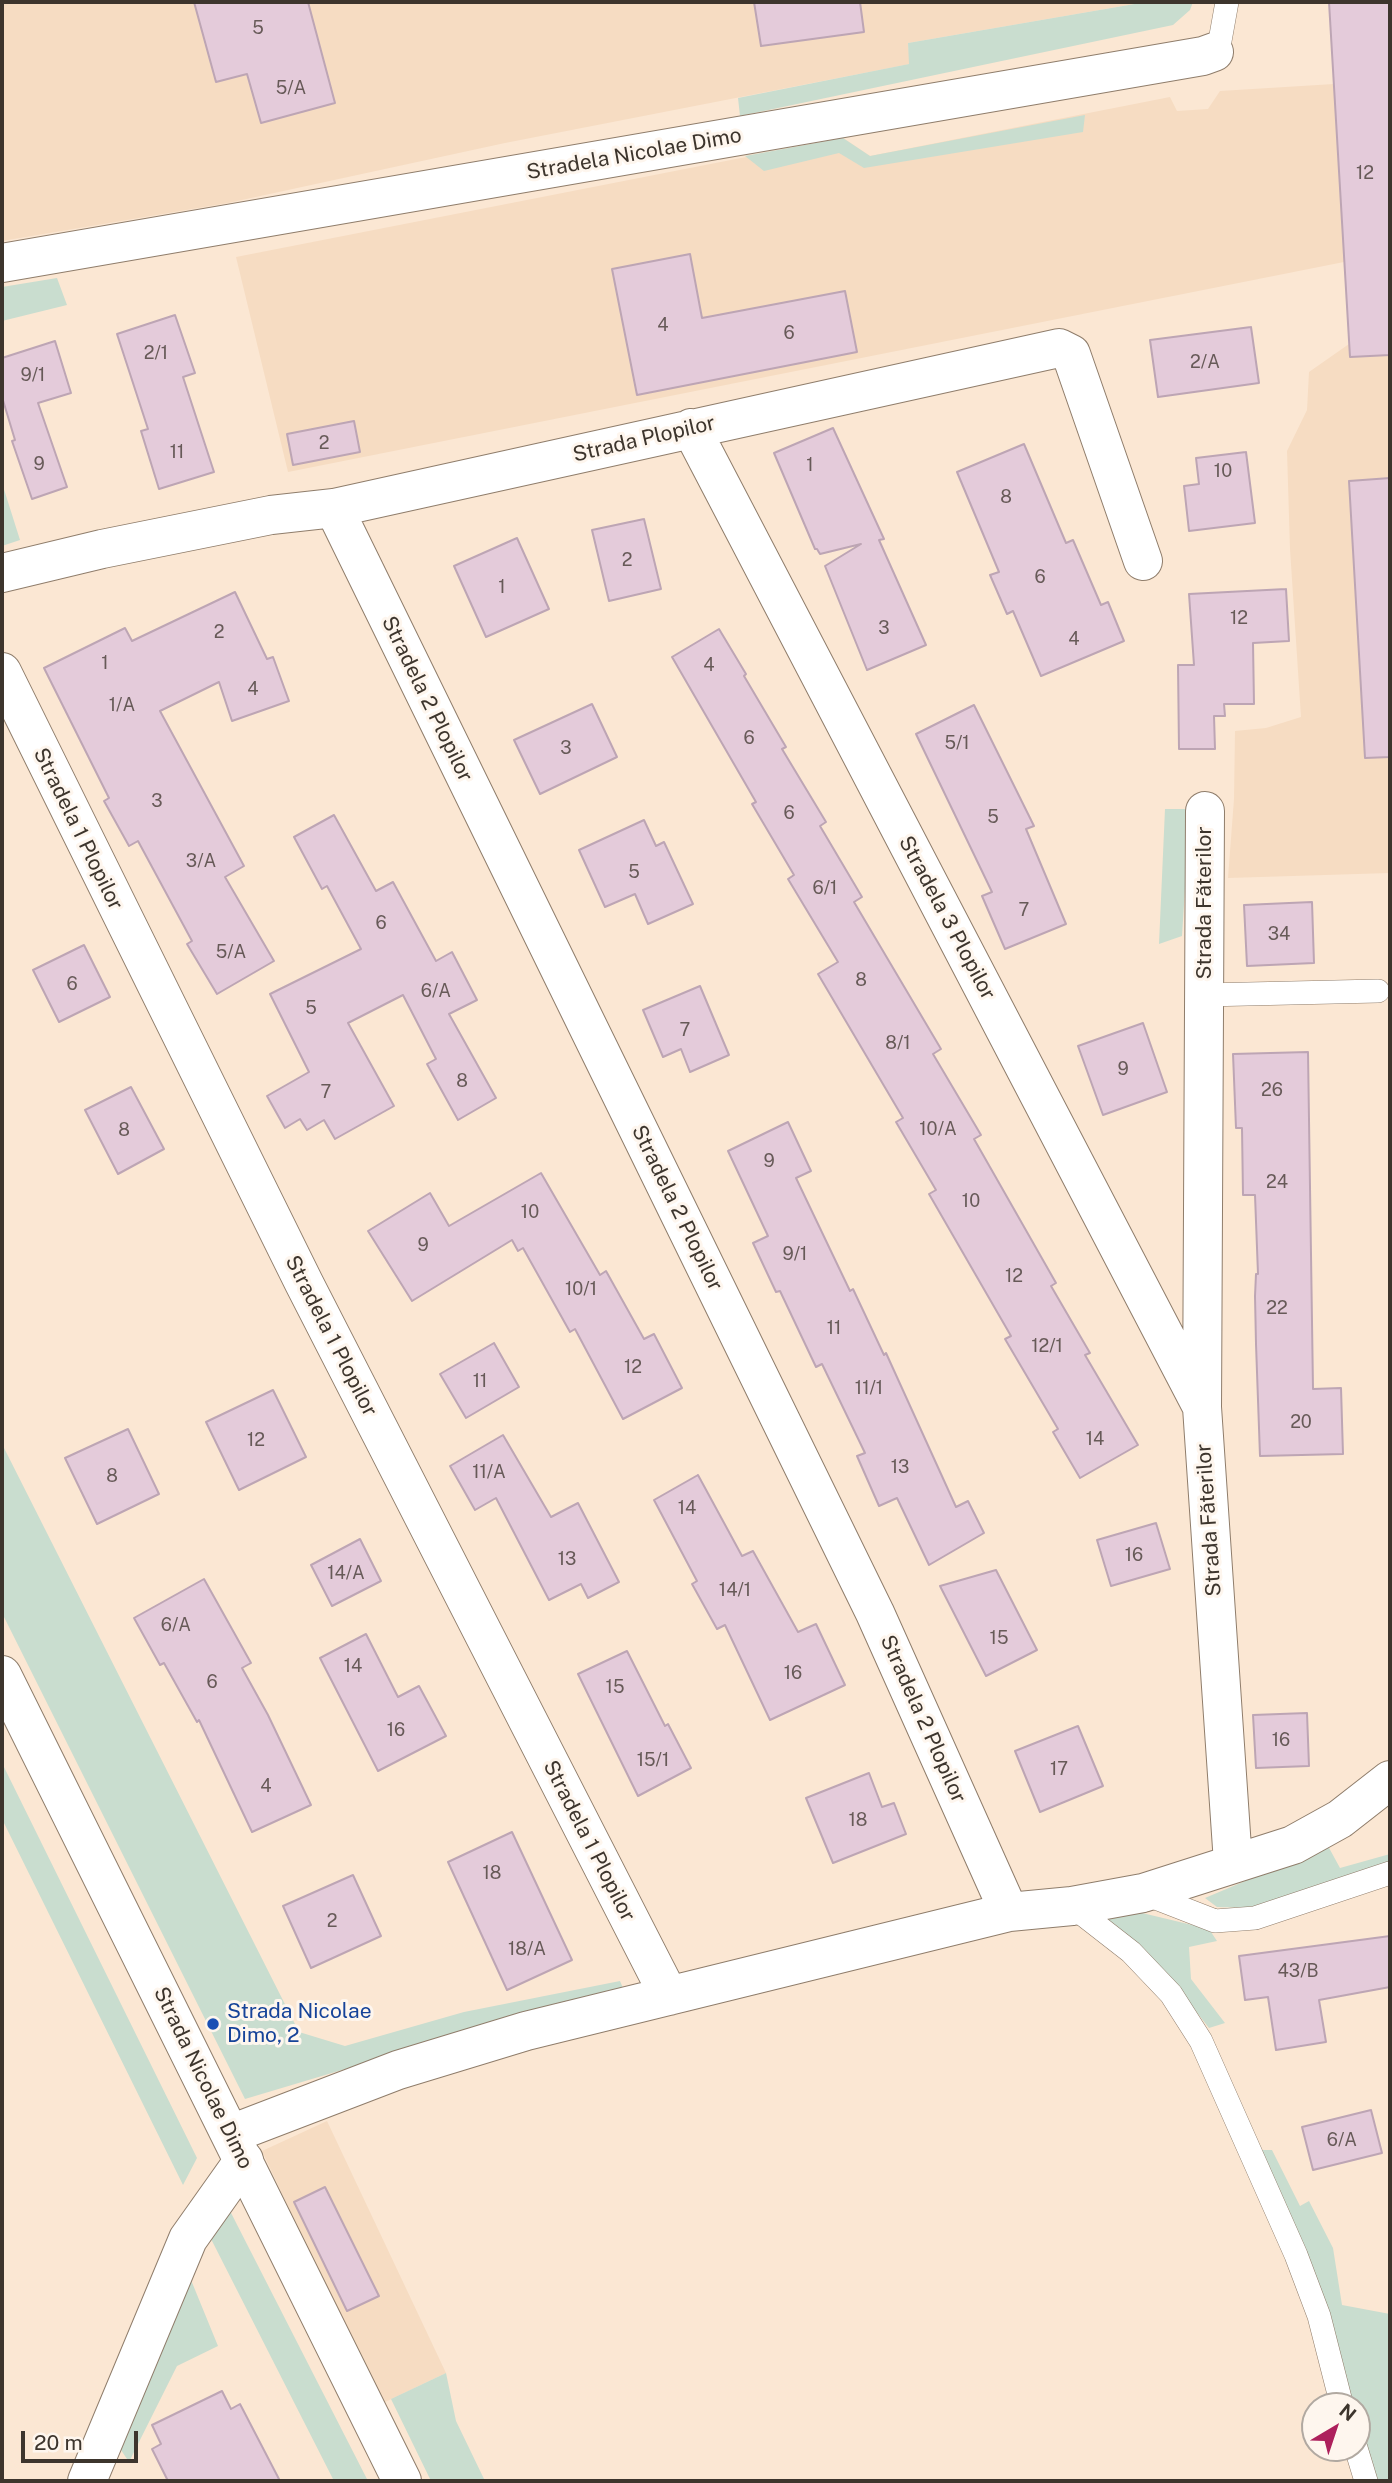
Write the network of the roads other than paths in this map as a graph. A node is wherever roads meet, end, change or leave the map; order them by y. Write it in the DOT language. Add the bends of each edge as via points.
graph roads {
  1 [pos="1227,2"];
  2 [pos="1214,52"];
  3 [pos="2,263"];
  4 [pos="691,428"];
  5 [pos="334,508"];
  6 [pos="1143,561"];
  7 [pos="2,573"];
  8 [pos="2,672"];
  9 [pos="1205,811"];
  10 [pos="1378,991"];
  11 [pos="1204,995"];
  12 [pos="1202,1407"];
  13 [pos="2,1675"];
  14 [pos="1390,1780"];
  15 [pos="1233,1863"];
  16 [pos="1390,1873"];
  17 [pos="1143,1893"];
  18 [pos="1072,1906"];
  19 [pos="1009,1912"];
  20 [pos="669,1996"];
  21 [pos="237,2147"];
  22 [pos="1338,2392"];
  23 [pos="1360,2462"];
  24 [pos="87,2481"];
  25 [pos="402,2481"];
  26 [pos="1366,2481"];
  1 -- 2 [label="lane, Stradela Nicolae Dimo"];
  2 -- 3 [label="street, Stradela Nicolae Dimo"];
  4 -- 5 [label="street, Strada Plopilor"];
  4 -- 6 [label="street, Strada Plopilor" via="1059,348 1071,354"];
  4 -- 12 [label="street, Stradela 3 Plopilor"];
  5 -- 7 [label="street, Strada Plopilor" via="271,515"];
  5 -- 19 [label="street, Stradela 2 Plopilor" via="875,1613"];
  8 -- 20 [label="street, Stradela 1 Plopilor" via="303,1283"];
  9 -- 11 [label="street, Strada Făterilor"];
  10 -- 11 [label="lane, Strada Făterilor"];
  11 -- 12 [label="street, Strada Făterilor"];
  12 -- 15 [label="street, Strada Făterilor"];
  13 -- 21 [label="street, Strada Nicolae Dimo"];
  14 -- 15 [label="street" via="1339,1819 1293,1844"];
  15 -- 17 [label="street"];
  16 -- 17 [label="lane" via="1255,1918 1215,1921"];
  17 -- 18 [label="street"];
  18 -- 19 [label="street"];
  18 -- 22 [label="lane" via="1132,1952 1171,1994 1200,2041 1296,2255 1319,2316"];
  19 -- 20 [label="street"];
  20 -- 21 [label="street" via="526,2031 398,2070"];
  21 -- 24 [label="street" via="188,2238"];
  21 -- 25 [label="street, Strada Nicolae Dimo"];
  23 -- 26 [label="lane"];
}
